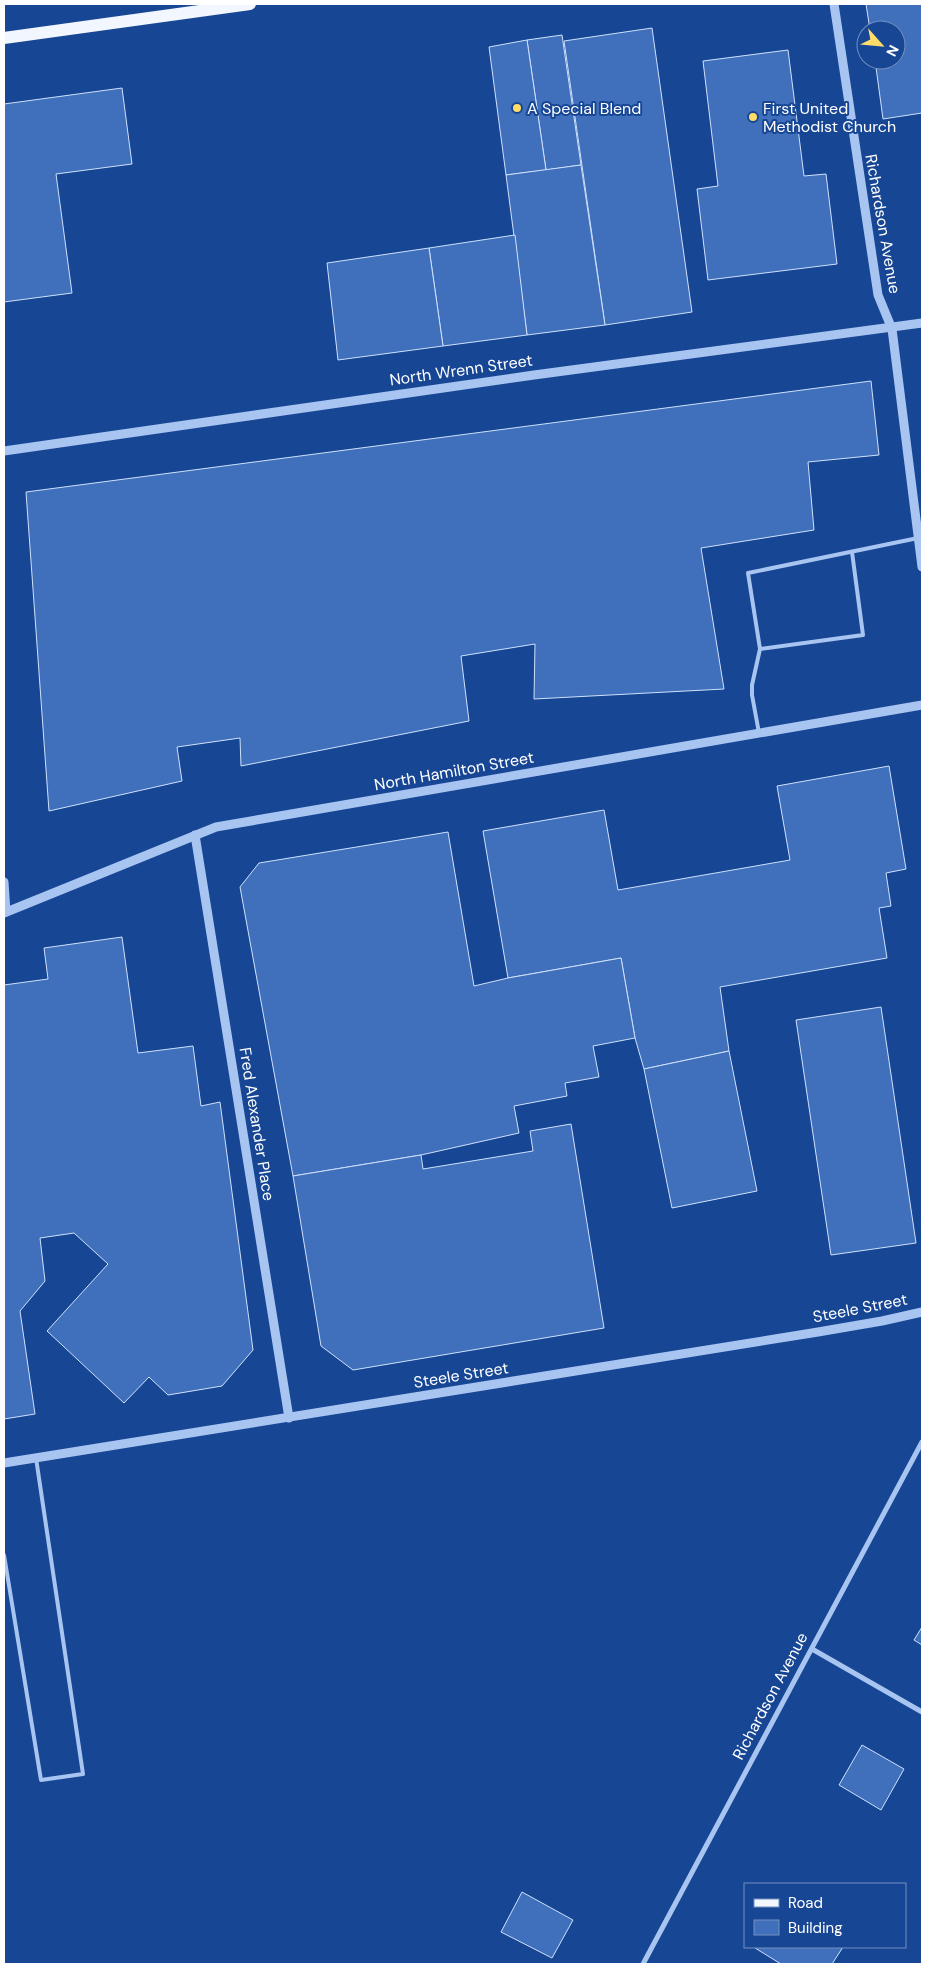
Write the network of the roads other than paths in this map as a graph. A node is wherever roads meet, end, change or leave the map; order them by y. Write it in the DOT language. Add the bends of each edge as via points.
graph roads {
  1 [pos="250,4"];
  2 [pos="834,4"];
  3 [pos="4,38"];
  4 [pos="922,324"];
  5 [pos="892,329"];
  6 [pos="4,452"];
  7 [pos="918,538"];
  8 [pos="852,552"];
  9 [pos="922,567"];
  10 [pos="760,649"];
  11 [pos="922,705"];
  12 [pos="759,733"];
  13 [pos="195,835"];
  14 [pos="4,882"];
  15 [pos="5,913"];
  16 [pos="922,1312"];
  17 [pos="289,1418"];
  18 [pos="922,1442"];
  19 [pos="36,1458"];
  20 [pos="4,1463"];
  21 [pos="4,1555"];
  22 [pos="812,1649"];
  23 [pos="922,1712"];
  24 [pos="643,1964"];
  1 -- 3 [label="main road"];
  2 -- 5 [label="street, Richardson Avenue" via="878,295"];
  4 -- 5 [label="street, North Wrenn Street"];
  5 -- 6 [label="street, North Wrenn Street" via="534,375"];
  5 -- 7 [label="street, Richardson Avenue"];
  7 -- 8 [label="lane"];
  7 -- 9 [label="street, Richardson Avenue"];
  8 -- 10 [label="lane" via="748,574"];
  8 -- 10 [label="lane" via="863,635"];
  10 -- 12 [label="lane" via="752,685"];
  11 -- 12 [label="street, North Hamilton Street"];
  12 -- 13 [label="street, North Hamilton Street" via="216,827"];
  13 -- 15 [label="street, North Hamilton Street"];
  13 -- 17 [label="street, Fred Alexander Place"];
  14 -- 15 [label="street"];
  16 -- 17 [label="street, Steele Street"];
  17 -- 19 [label="street, Steele Street"];
  18 -- 22 [label="street, Richardson Avenue"];
  19 -- 20 [label="street, Steele Street"];
  19 -- 21 [label="lane" via="82,1774 41,1780"];
  22 -- 23 [label="street"];
  22 -- 24 [label="street, Richardson Avenue"];
}
